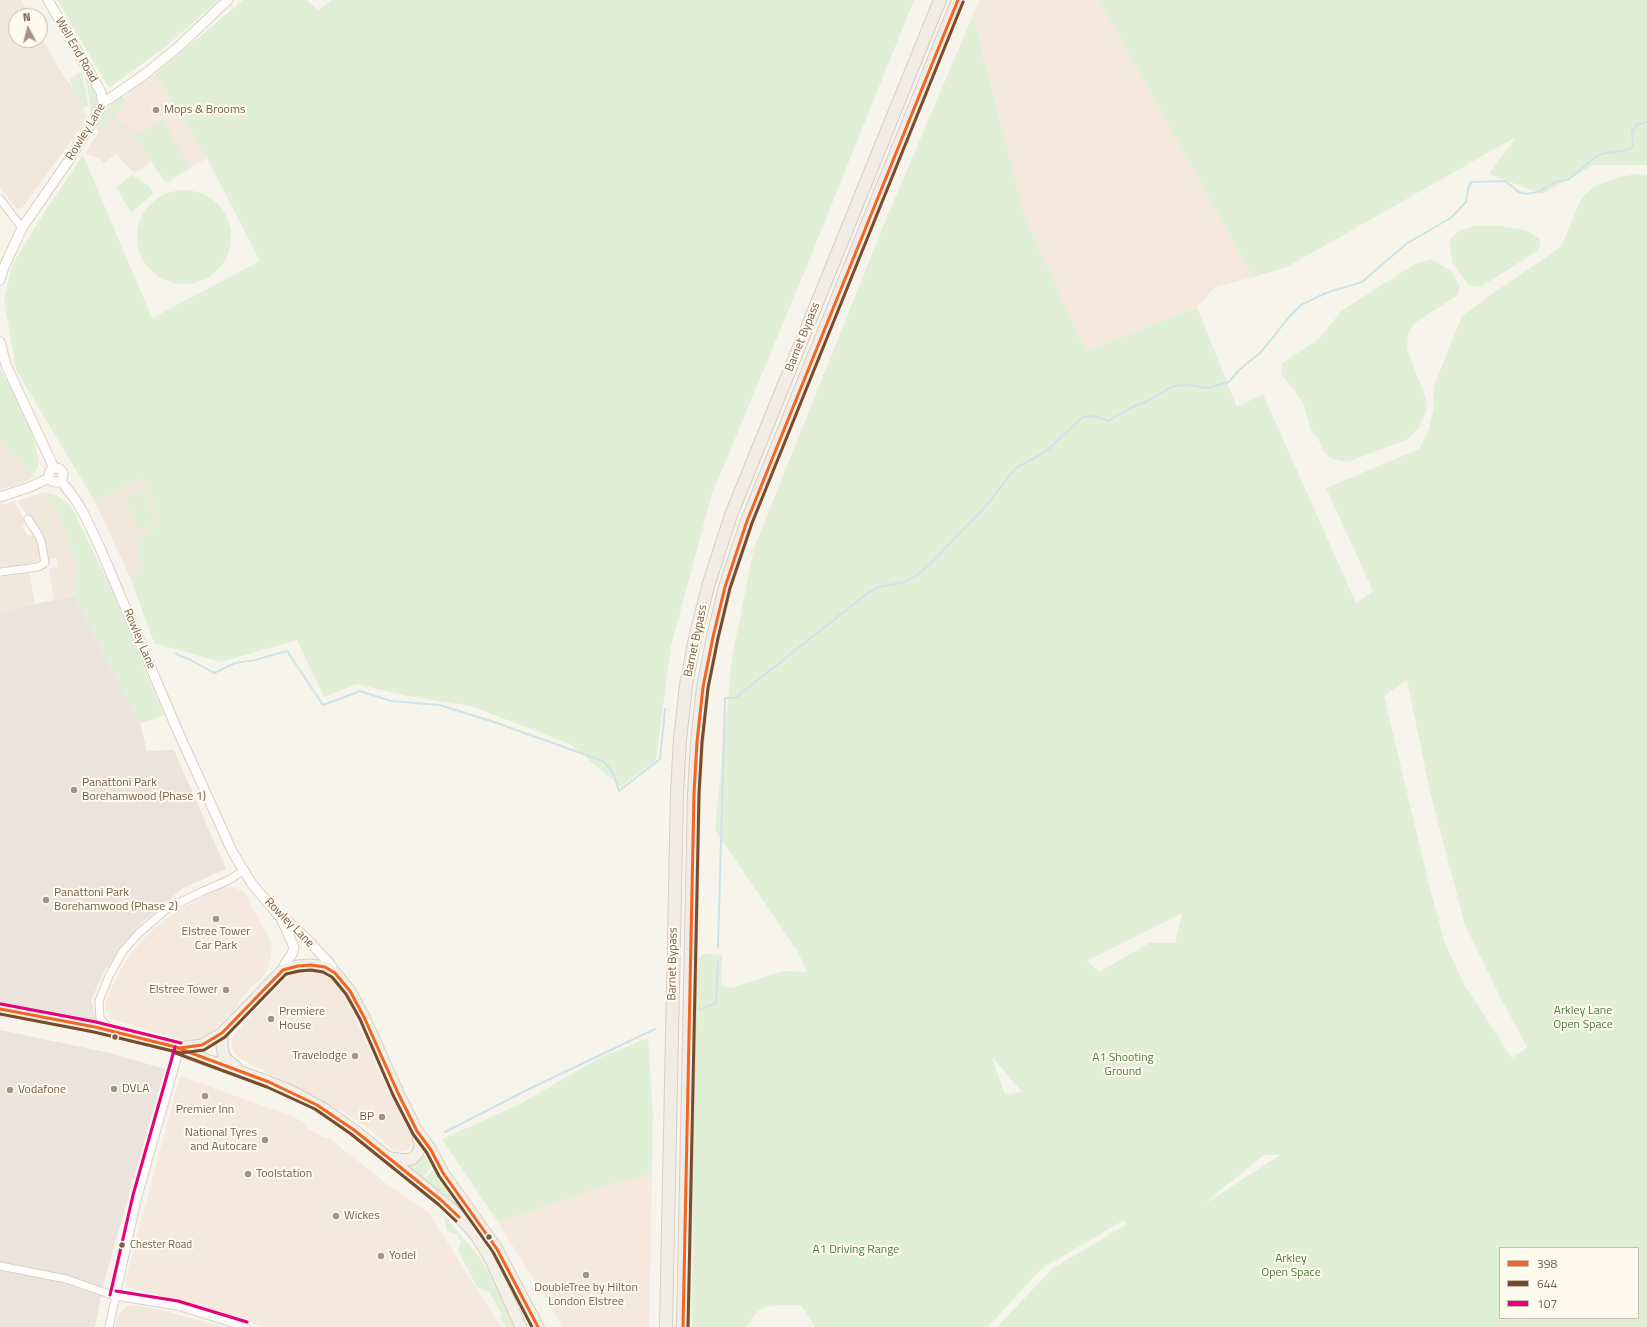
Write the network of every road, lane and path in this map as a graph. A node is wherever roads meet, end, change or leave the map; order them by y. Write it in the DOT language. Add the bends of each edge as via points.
graph roads {
  1 [pos="48,0"];
  2 [pos="228,0"];
  3 [pos="940,0"];
  4 [pos="958,0"];
  5 [pos="103,100"];
  6 [pos="0,199"];
  7 [pos="22,228"];
  8 [pos="2,267"];
  9 [pos="0,280"];
  10 [pos="0,342"];
  11 [pos="54,468"];
  12 [pos="49,478"];
  13 [pos="61,481"];
  14 [pos="0,497"];
  15 [pos="28,520"];
  16 [pos="0,572"];
  17 [pos="243,871"];
  18 [pos="281,918"];
  19 [pos="283,970"];
  20 [pos="335,973"];
  21 [pos="0,1009"];
  22 [pos="107,1030"];
  23 [pos="222,1033"];
  24 [pos="180,1048"];
  25 [pos="243,1072"];
  26 [pos="417,1131"];
  27 [pos="388,1157"];
  28 [pos="0,1266"];
  29 [pos="115,1296"];
  30 [pos="109,1327"];
  31 [pos="246,1327"];
  32 [pos="521,1327"];
  33 [pos="538,1327"];
  34 [pos="666,1327"];
  35 [pos="683,1327"];
  1 -- 5 [label="street, Well End Road" via="101,92"];
  2 -- 5 [label="street, Rowley Lane" via="145,74 109,99"];
  3 -- 34 [label="highway, Barnet Bypass" via="731,515 696,632 686,685 677,792"];
  4 -- 35 [label="highway, Barnet Bypass" via="747,521 725,587 713,637 702,695 694,792"];
  5 -- 7 [label="street, Rowley Lane" via="100,111 69,160"];
  6 -- 7 [label="street"];
  7 -- 8 [label="street, Rowley Lane"];
  8 -- 9 [label="street, Rowley Lane"];
  10 -- 11 [label="street" via="6,364"];
  11 -- 12 [label="street"];
  11 -- 13 [label="street" via="59,468 63,472"];
  12 -- 13 [label="street" via="54,482"];
  12 -- 14 [label="street"];
  13 -- 17 [label="street, Rowley Lane" via="84,514 101,550 179,734"];
  15 -- 16 [label="street" via="40,539 45,563 38,567"];
  17 -- 18 [label="street, Rowley Lane"];
  17 -- 22 [label="street" via="164,912 139,933 120,957 101,993 99,1012"];
  18 -- 19 [label="street" via="294,947"];
  18 -- 20 [label="street, Rowley Lane" via="306,938"];
  19 -- 20 [label="main road" via="311,965 325,967"];
  19 -- 23 [label="main road"];
  20 -- 26 [label="main road, Rowley Lane" via="350,991 364,1017"];
  21 -- 22 [label="main road"];
  22 -- 24 [label="main road"];
  23 -- 24 [label="main road" via="202,1045"];
  23 -- 25 [label="main road" via="224,1057"];
  24 -- 25 [label="main road" via="190,1054"];
  24 -- 29 [label="street" via="138,1196"];
  25 -- 27 [label="main road" via="317,1105"];
  26 -- 27 [label="main road" via="421,1142 420,1148 412,1159"];
  26 -- 33 [label="main road, Rowley Lane" via="443,1173 497,1249"];
  27 -- 32 [label="main road" via="452,1210 476,1237 490,1258"];
  28 -- 29 [label="street" via="66,1279"];
  29 -- 30 [label="street"];
  29 -- 31 [label="street" via="177,1306"];
}
